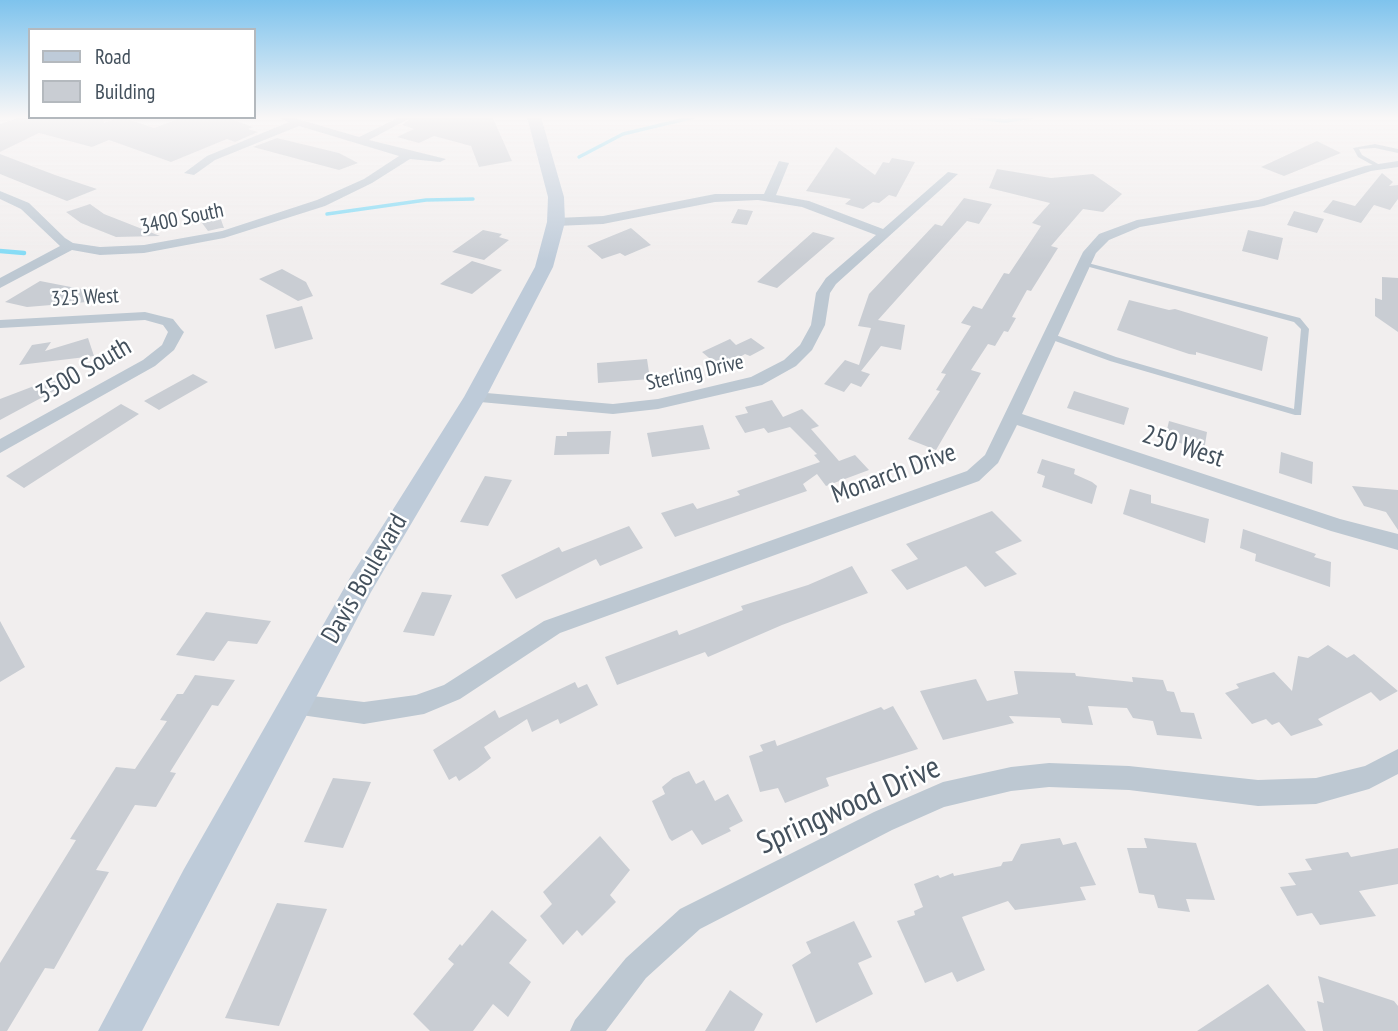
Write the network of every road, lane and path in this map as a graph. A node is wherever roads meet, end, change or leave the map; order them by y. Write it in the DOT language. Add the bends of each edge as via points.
graph roads {
  1 [pos="201,165"];
  2 [pos="391,165"];
  3 [pos="548,165"];
  4 [pos="782,165"];
  5 [pos="1387,165"];
  6 [pos="1378,166"];
  7 [pos="190,173"];
  8 [pos="952,174"];
  9 [pos="0,195"];
  10 [pos="769,197"];
  11 [pos="556,222"];
  12 [pos="884,234"];
  13 [pos="70,246"];
  14 [pos="1084,264"];
  15 [pos="0,284"];
  16 [pos="0,324"];
  17 [pos="172,324"];
  18 [pos="1050,336"];
  19 [pos="475,397"];
  20 [pos="1012,417"];
  21 [pos="0,447"];
  22 [pos="1398,542"];
  23 [pos="295,705"];
  24 [pos="1398,761"];
  25 [pos="119,1031"];
  26 [pos="586,1031"];
  1 -- 7 [label="street"];
  2 -- 13 [label="street, 3400 South" via="337,197 224,234 128,251"];
  3 -- 11 [label="street, Davis Boulevard"];
  4 -- 10 [label="street"];
  5 -- 6 [label="street, Monarch Drive"];
  6 -- 14 [label="street, Monarch Drive" via="1260,203 1118,230 1098,242"];
  8 -- 12 [label="street, Sterling Drive"];
  9 -- 13 [label="street" via="25,206"];
  10 -- 11 [label="street" via="715,198 603,219"];
  10 -- 12 [label="street" via="805,204"];
  11 -- 19 [label="street, Davis Boulevard" via="540,276"];
  12 -- 19 [label="street, Sterling Drive" via="827,286 818,325 807,347 790,363 756,381 659,404 612,409"];
  13 -- 15 [label="street"];
  14 -- 18 [label="street, Monarch Drive"];
  14 -- 18 [label="lane" via="1297,320 1305,329 1298,413"];
  16 -- 17 [label="street, 325 West" via="145,316"];
  17 -- 21 [label="street, 3500 South" via="175,336 158,357"];
  18 -- 20 [label="street, Monarch Drive"];
  19 -- 23 [label="street, Davis Boulevard" via="387,538"];
  20 -- 22 [label="street, 250 West"];
  20 -- 23 [label="street, Monarch Drive" via="992,459 973,476 552,627 452,692 416,706 380,712"];
  23 -- 25 [label="street, Davis Boulevard"];
  24 -- 26 [label="street, Springwood Drive" via="1369,777 1317,791 1258,793 1129,778 1049,775 943,795 690,919 636,968"];
}
